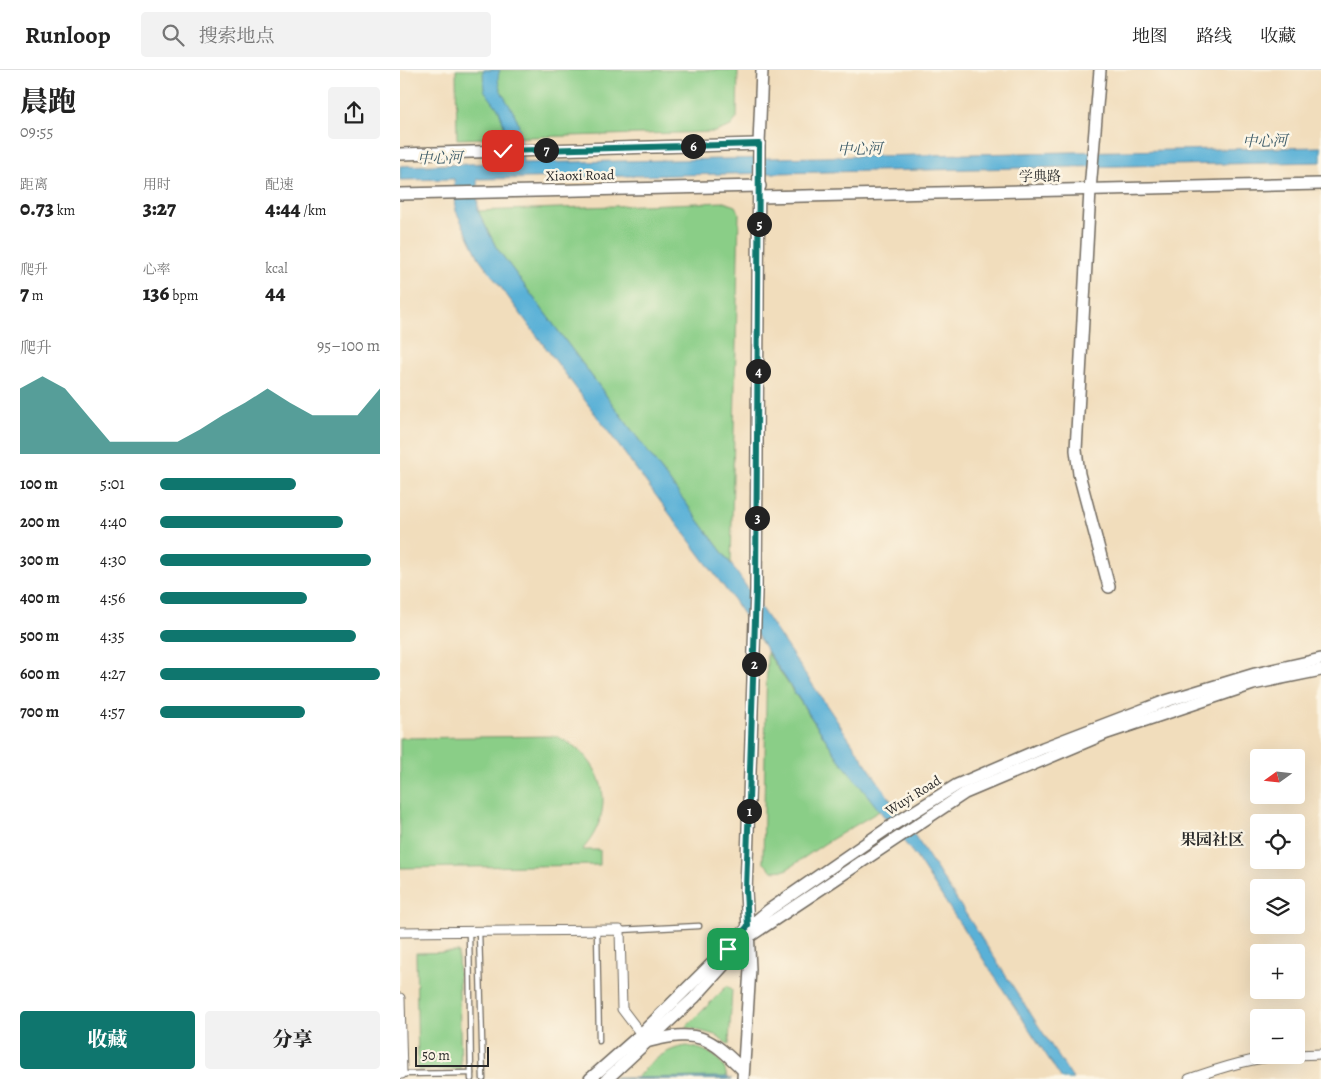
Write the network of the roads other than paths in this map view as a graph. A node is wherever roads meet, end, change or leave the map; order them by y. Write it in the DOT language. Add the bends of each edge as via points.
graph roads {
  1 [pos="762,70"];
  2 [pos="1100,70"];
  3 [pos="759,149"];
  4 [pos="400,154"];
  5 [pos="1321,184"];
  6 [pos="760,188"];
  7 [pos="1090,190"];
  8 [pos="400,194"];
  9 [pos="1109,587"];
  10 [pos="1321,659"];
  11 [pos="1321,670"];
  12 [pos="909,821"];
  13 [pos="699,926"];
  14 [pos="469,930"];
  15 [pos="480,930"];
  16 [pos="597,930"];
  17 [pos="620,930"];
  18 [pos="749,931"];
  19 [pos="400,932"];
  20 [pos="400,998"];
  21 [pos="645,1038"];
  22 [pos="599,1041"];
  23 [pos="1321,1054"];
  24 [pos="1305,1055"];
  25 [pos="1250,1060"];
  26 [pos="471,1073"];
  27 [pos="401,1074"];
  28 [pos="743,1074"];
  29 [pos="602,1076"];
  30 [pos="471,1079"];
  31 [pos="483,1079"];
  32 [pos="1189,1079"];
  1 -- 3 [label="street"];
  2 -- 7 [label="street"];
  3 -- 4 [label="street, Xiaoxi Road"];
  3 -- 6 [label="street"];
  5 -- 7 [label="street, 学典路"];
  6 -- 7 [label="street, 学典路"];
  6 -- 8 [label="street, Xiaoxi Road"];
  6 -- 18 [label="street" via="755,649 746,890"];
  7 -- 9 [label="street" via="1076,450 1079,474"];
  10 -- 12 [label="street, Wuyi Road" via="1256,674 1166,701 957,785"];
  11 -- 12 [label="street, Wuyi Road" via="1253,684 1107,733 965,793"];
  12 -- 18 [label="street, Wuyi Road" via="769,910"];
  13 -- 17 [label="lane"];
  14 -- 15 [label="street"];
  14 -- 19 [label="street"];
  14 -- 26 [label="lane"];
  15 -- 16 [label="street"];
  15 -- 31 [label="lane"];
  16 -- 17 [label="street"];
  16 -- 22 [label="lane"];
  17 -- 21 [label="street" via="622,1009"];
  18 -- 21 [label="street, Wuyi Road" via="694,998"];
  18 -- 28 [label="street"];
  20 -- 27 [label="street"];
  21 -- 28 [label="street" via="708,1039"];
  21 -- 29 [label="street, Wuyi Road"];
  23 -- 24 [label="street"];
  25 -- 32 [label="street"];
  26 -- 27 [label="lane"];
  26 -- 30 [label="lane"];
}
